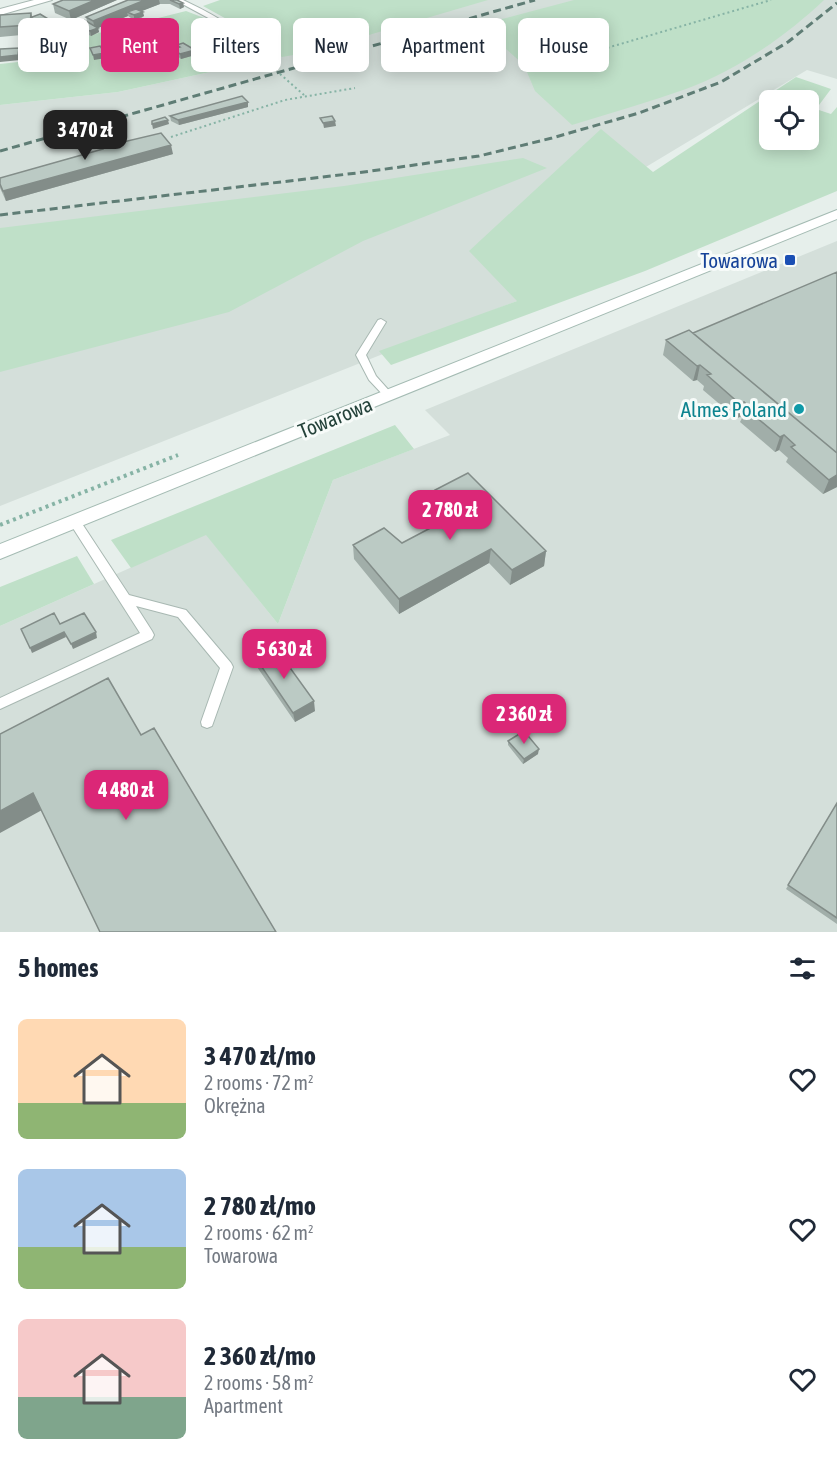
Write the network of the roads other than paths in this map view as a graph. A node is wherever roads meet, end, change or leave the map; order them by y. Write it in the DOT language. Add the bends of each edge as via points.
graph roads {
  1 [pos="47,0"];
  2 [pos="178,0"];
  3 [pos="0,12"];
  4 [pos="212,18"];
  5 [pos="837,214"];
  6 [pos="381,322"];
  7 [pos="388,395"];
  8 [pos="75,522"];
  9 [pos="0,552"];
  10 [pos="125,599"];
  11 [pos="0,704"];
  12 [pos="207,722"];
  1 -- 3 [label="main road"];
  2 -- 4 [label="lane"];
  5 -- 7 [label="main road, Towarowa"];
  6 -- 7 [label="lane" via="361,355 372,378"];
  7 -- 8 [label="main road, Towarowa"];
  8 -- 9 [label="main road, Towarowa"];
  8 -- 10 [label="lane"];
  10 -- 11 [label="lane" via="148,634"];
  10 -- 12 [label="lane" via="182,613 227,667"];
}
